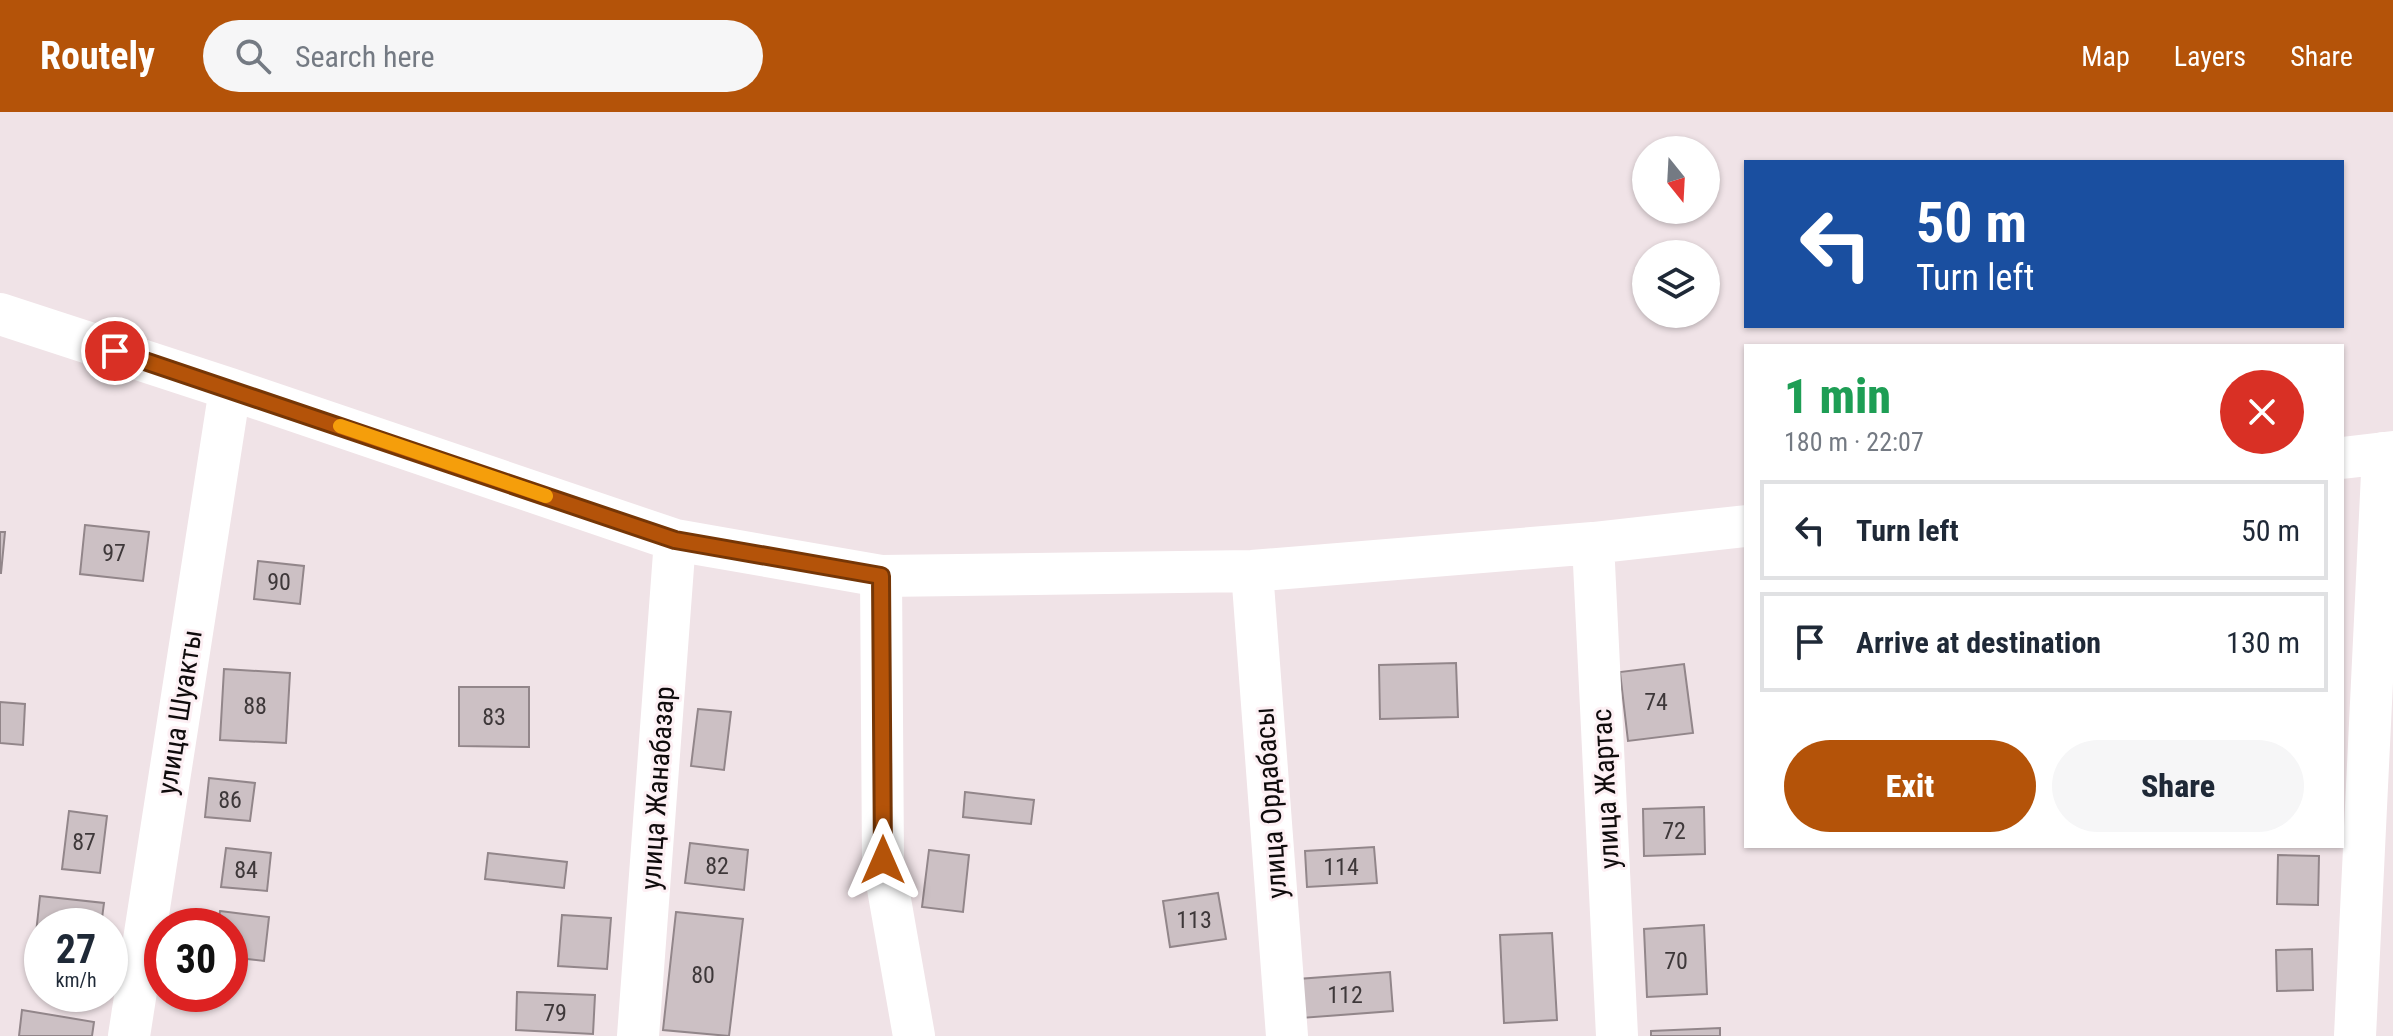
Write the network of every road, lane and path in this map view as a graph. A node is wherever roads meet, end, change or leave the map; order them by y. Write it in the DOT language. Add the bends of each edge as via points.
graph roads {
  1 [pos="0,314"];
  2 [pos="230,389"];
  3 [pos="2388,452"];
  4 [pos="2344,458"];
  5 [pos="1744,526"];
  6 [pos="675,540"];
  7 [pos="1593,543"];
  8 [pos="1252,571"];
  9 [pos="881,576"];
  10 [pos="129,1036"];
  11 [pos="638,1036"];
  12 [pos="914,1036"];
  13 [pos="1287,1036"];
  14 [pos="1617,1036"];
  15 [pos="2355,1036"];
  1 -- 2 [label="street"];
  2 -- 6 [label="street"];
  2 -- 10 [label="street, улица Шуакты"];
  3 -- 4 [label="street"];
  3 -- 15 [label="street"];
  5 -- 7 [label="street"];
  6 -- 9 [label="street"];
  6 -- 11 [label="street, улица Жанабазар"];
  7 -- 8 [label="street"];
  7 -- 14 [label="street, улица Жартас"];
  8 -- 9 [label="street"];
  8 -- 13 [label="street, улица Ордабасы"];
  9 -- 12 [label="street" via="883,860"];
}
